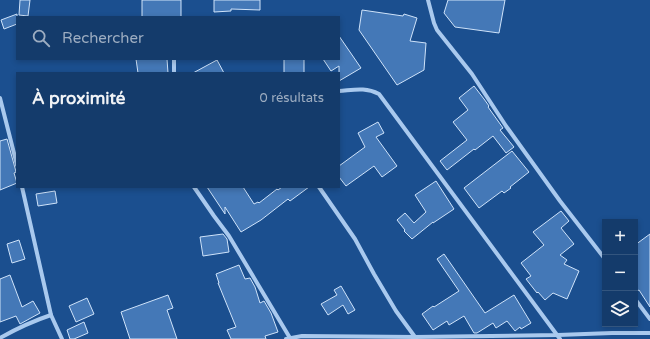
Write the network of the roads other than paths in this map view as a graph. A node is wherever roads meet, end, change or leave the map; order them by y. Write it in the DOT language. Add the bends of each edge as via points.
graph roads {
  1 [pos="428,0"];
  2 [pos="174,60"];
  3 [pos="174,72"];
  4 [pos="340,91"];
  5 [pos="0,98"];
  6 [pos="16,161"];
  7 [pos="22,188"];
  8 [pos="195,188"];
  9 [pos="320,188"];
  10 [pos="602,255"];
  11 [pos="638,303"];
  12 [pos="51,315"];
  13 [pos="650,320"];
  14 [pos="650,333"];
  15 [pos="559,337"];
  16 [pos="0,338"];
  17 [pos="303,338"];
  18 [pos="416,338"];
  19 [pos="62,339"];
  20 [pos="288,339"];
  1 -- 10 [label="street" via="437,30 472,74 506,126"];
  2 -- 3 [label="street"];
  4 -- 15 [label="street" via="364,89 379,94"];
  5 -- 6 [label="street"];
  7 -- 12 [label="street"];
  8 -- 20 [label="street" via="229,236"];
  9 -- 18 [label="street" via="355,239 396,311"];
  11 -- 13 [label="street"];
  12 -- 16 [label="street"];
  12 -- 19 [label="street"];
  14 -- 15 [label="street"];
  15 -- 18 [label="street"];
  17 -- 18 [label="street"];
  17 -- 20 [label="street"];
}
